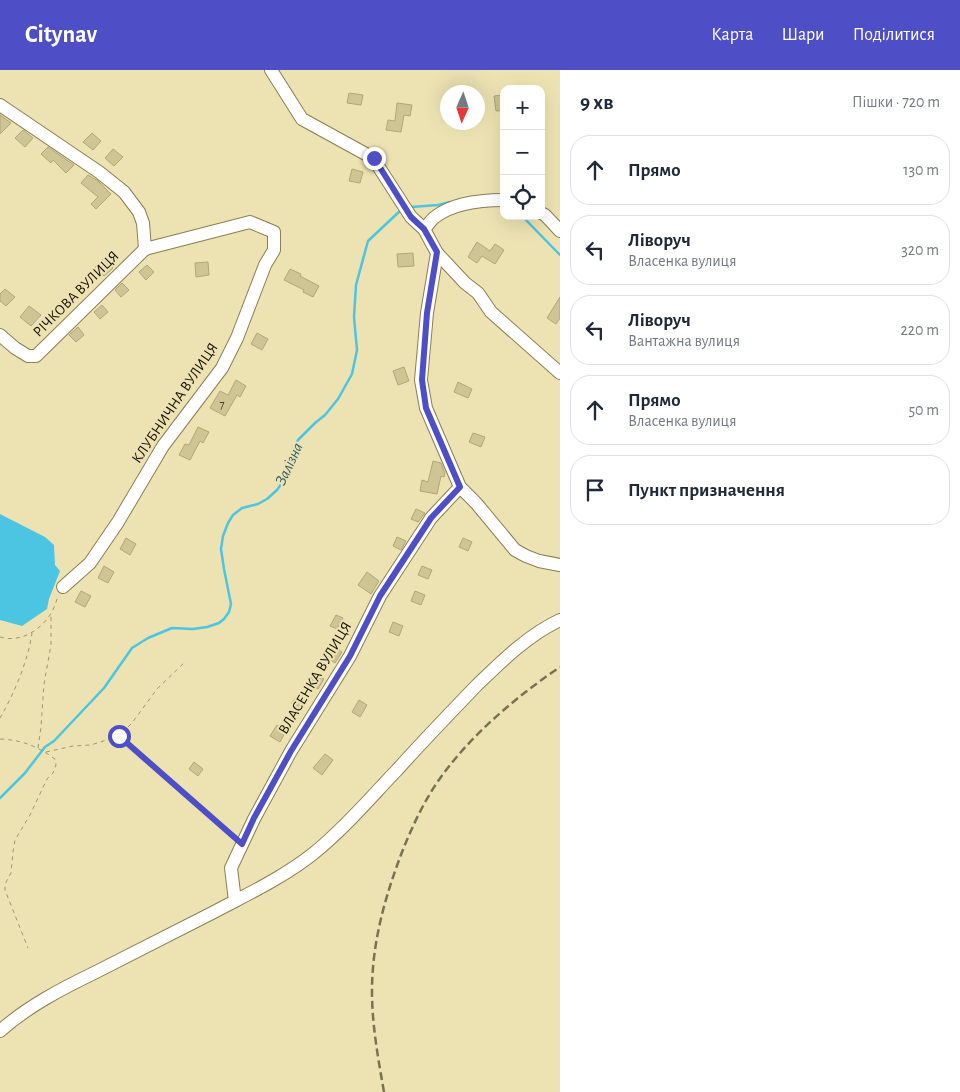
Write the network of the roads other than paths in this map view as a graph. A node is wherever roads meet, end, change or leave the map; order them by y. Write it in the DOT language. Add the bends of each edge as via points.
graph roads {
  1 [pos="271,70"];
  2 [pos="0,105"];
  3 [pos="500,200"];
  4 [pos="545,215"];
  5 [pos="424,229"];
  6 [pos="560,231"];
  7 [pos="145,249"];
  8 [pos="437,252"];
  9 [pos="0,335"];
  10 [pos="560,373"];
  11 [pos="460,487"];
  12 [pos="560,565"];
  13 [pos="63,587"];
  14 [pos="560,620"];
  15 [pos="237,900"];
  16 [pos="0,1031"];
  1 -- 5 [label="street" via="302,119 374,158 411,217"];
  2 -- 7 [label="street" via="124,192 139,212"];
  3 -- 5 [label="street" via="461,205 436,217"];
  4 -- 6 [label="street"];
  5 -- 8 [label="street"];
  7 -- 9 [label="street, РІЧКОВА ВУЛИЦЯ" via="36,356 28,356 14,348"];
  7 -- 13 [label="street, КЛУБНИЧНА ВУЛИЦЯ" via="250,222 274,232 274,250 222,368 163,446 90,563"];
  8 -- 10 [label="street" via="464,283 478,292 491,312"];
  8 -- 11 [label="street" via="427,313 422,380 426,408"];
  11 -- 12 [label="street" via="515,550 539,561"];
  11 -- 15 [label="street, ВЛАСЕНКА ВУЛИЦЯ" via="431,518 380,596 350,656 254,818 231,868"];
  14 -- 15 [label="street" via="516,648 494,668 331,838 299,864"];
  15 -- 16 [label="street" via="68,986"];
}
